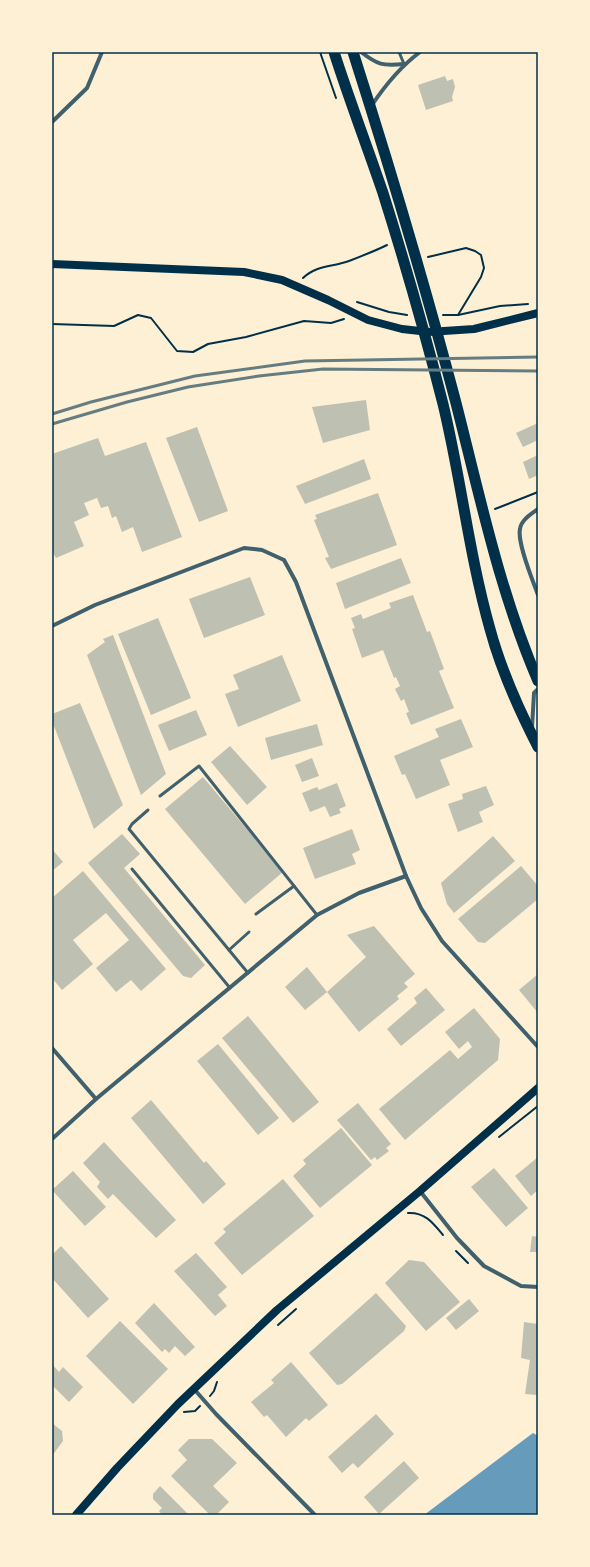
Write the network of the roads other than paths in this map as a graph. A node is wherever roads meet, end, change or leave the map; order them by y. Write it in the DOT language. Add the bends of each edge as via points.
graph roads {
  1 [pos="102,52"];
  2 [pos="334,52"];
  3 [pos="353,52"];
  4 [pos="361,52"];
  5 [pos="399,52"];
  6 [pos="420,52"];
  7 [pos="404,64"];
  8 [pos="371,108"];
  9 [pos="52,122"];
  10 [pos="52,264"];
  11 [pos="538,313"];
  12 [pos="538,509"];
  13 [pos="538,595"];
  14 [pos="52,626"];
  15 [pos="538,681"];
  16 [pos="538,689"];
  17 [pos="532,735"];
  18 [pos="538,747"];
  19 [pos="160,796"];
  20 [pos="148,810"];
  21 [pos="132,869"];
  22 [pos="406,876"];
  23 [pos="294,886"];
  24 [pos="256,914"];
  25 [pos="318,915"];
  26 [pos="249,932"];
  27 [pos="229,950"];
  28 [pos="248,973"];
  29 [pos="230,988"];
  30 [pos="538,1046"];
  31 [pos="52,1048"];
  32 [pos="538,1088"];
  33 [pos="96,1099"];
  34 [pos="52,1139"];
  35 [pos="420,1191"];
  36 [pos="538,1287"];
  37 [pos="194,1388"];
  38 [pos="76,1515"];
  39 [pos="316,1515"];
  1 -- 9 [label="street" via="87,88"];
  2 -- 17 [label="highway" via="383,192 416,304 443,405 490,629 502,665"];
  3 -- 8 [label="highway"];
  4 -- 7 [label="street" via="376,63 388,66"];
  5 -- 7 [label="lane"];
  6 -- 7 [label="street"];
  7 -- 8 [label="street"];
  8 -- 15 [label="highway" via="428,303 483,513 526,653"];
  10 -- 11 [label="main road" via="244,272 282,280 368,320 402,329 429,332 474,329"];
  12 -- 13 [label="street" via="525,519 520,529 521,542"];
  14 -- 22 [label="street" via="95,605 244,548 262,550 284,560 296,582"];
  16 -- 17 [label="street" via="534,693"];
  17 -- 18 [label="highway"];
  19 -- 23 [label="lane" via="199,766"];
  20 -- 27 [label="lane" via="129,829"];
  21 -- 29 [label="lane"];
  22 -- 25 [label="street" via="359,893"];
  22 -- 30 [label="street" via="421,908 442,941"];
  23 -- 24 [label="lane"];
  23 -- 25 [label="lane"];
  25 -- 28 [label="street"];
  26 -- 27 [label="lane"];
  27 -- 28 [label="lane"];
  28 -- 29 [label="street"];
  29 -- 33 [label="street"];
  31 -- 33 [label="street"];
  32 -- 35 [label="main road"];
  33 -- 34 [label="street"];
  35 -- 36 [label="street" via="457,1238 484,1266 521,1286"];
  35 -- 37 [label="main road" via="277,1310"];
  37 -- 38 [label="main road"];
  37 -- 39 [label="street"];
}
